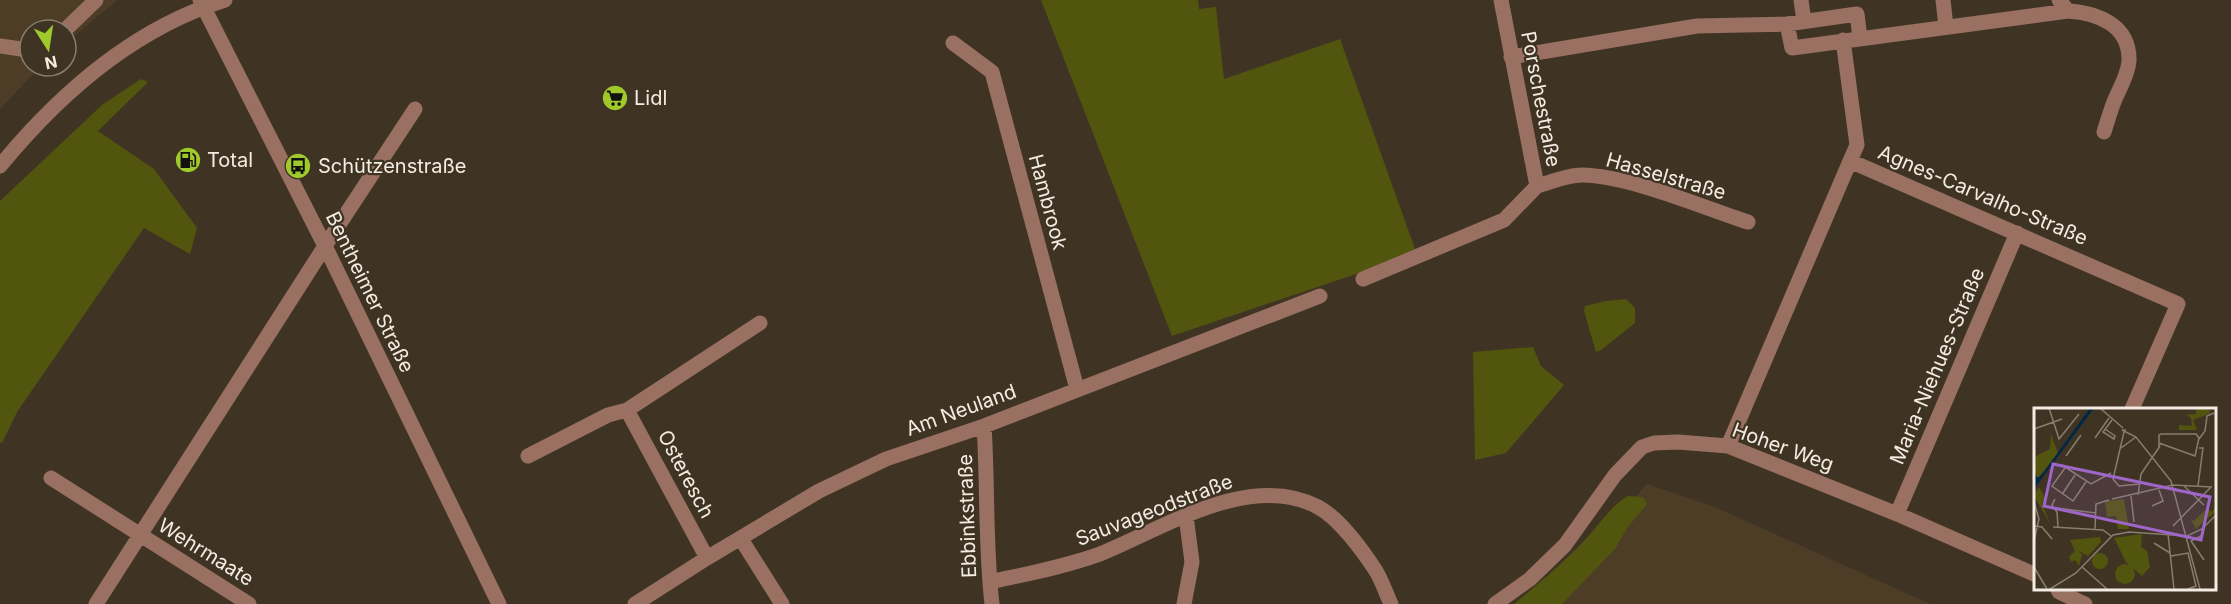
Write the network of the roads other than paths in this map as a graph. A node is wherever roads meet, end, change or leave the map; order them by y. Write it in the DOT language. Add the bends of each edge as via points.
graph roads {
  1 [pos="96,0"];
  2 [pos="225,0"];
  3 [pos="1501,0"];
  4 [pos="1801,0"];
  5 [pos="1943,0"];
  6 [pos="202,3"];
  7 [pos="2063,5"];
  8 [pos="77,18"];
  9 [pos="1804,21"];
  10 [pos="1788,24"];
  11 [pos="1946,27"];
  12 [pos="1860,38"];
  13 [pos="1843,40"];
  14 [pos="953,43"];
  15 [pos="0,46"];
  16 [pos="18,49"];
  17 [pos="1511,57"];
  18 [pos="415,109"];
  19 [pos="2104,132"];
  20 [pos="1850,160"];
  21 [pos="0,166"];
  22 [pos="1537,186"];
  23 [pos="1748,222"];
  24 [pos="2017,233"];
  25 [pos="325,246"];
  26 [pos="1363,279"];
  27 [pos="1320,296"];
  28 [pos="760,323"];
  29 [pos="1077,389"];
  30 [pos="2132,408"];
  31 [pos="627,410"];
  32 [pos="984,426"];
  33 [pos="1728,446"];
  34 [pos="528,456"];
  35 [pos="51,478"];
  36 [pos="1897,514"];
  37 [pos="1186,516"];
  38 [pos="140,536"];
  39 [pos="741,539"];
  40 [pos="707,558"];
  41 [pos="2034,574"];
  42 [pos="990,582"];
  43 [pos="2058,589"];
  44 [pos="96,604"];
  45 [pos="249,604"];
  46 [pos="500,604"];
  47 [pos="635,604"];
  48 [pos="782,604"];
  49 [pos="992,604"];
  50 [pos="1184,604"];
  51 [pos="1391,604"];
  52 [pos="1496,604"];
  53 [pos="2085,604"];
  1 -- 8 [label="street"];
  2 -- 6 [label="street"];
  3 -- 17 [label="street, Porschestraße"];
  4 -- 9 [label="street"];
  5 -- 11 [label="street"];
  6 -- 21 [label="street" via="114,57 60,99"];
  6 -- 25 [label="street, Bentheimer Straße"];
  7 -- 11 [label="street"];
  7 -- 19 [label="street" via="2106,20 2126,44 2129,62"];
  9 -- 10 [label="street"];
  9 -- 12 [label="street" via="1857,14"];
  10 -- 13 [label="street" via="1792,48"];
  10 -- 17 [label="street" via="1697,26"];
  11 -- 12 [label="street"];
  12 -- 13 [label="street"];
  13 -- 20 [label="street" via="1857,145"];
  14 -- 29 [label="street, Hambrook" via="992,72"];
  15 -- 16 [label="street"];
  17 -- 22 [label="street, Porschestraße"];
  18 -- 25 [label="street"];
  20 -- 24 [label="street, Agnes-Carvalho-Straße"];
  20 -- 33 [label="street, Agnes-Carvalho-Straße"];
  22 -- 23 [label="street, Hasselstraße" via="1581,175 1606,178"];
  22 -- 26 [label="street, Porschestraße" via="1504,220"];
  24 -- 30 [label="street, Agnes-Carvalho-Straße" via="2178,304"];
  24 -- 36 [label="street, Maria-Niehues-Straße"];
  25 -- 38 [label="street"];
  25 -- 46 [label="street, Bentheimer Straße"];
  27 -- 29 [label="street, Am Neuland"];
  28 -- 31 [label="street"];
  29 -- 32 [label="street, Am Neuland"];
  31 -- 34 [label="street"];
  31 -- 40 [label="street, Osteresch"];
  32 -- 39 [label="street, Am Neuland" via="886,459 819,491"];
  32 -- 42 [label="street, Ebbinkstraße"];
  33 -- 36 [label="street, Hoher Weg"];
  33 -- 52 [label="street, Hoher Weg" via="1678,442 1641,447 1615,475 1565,545 1530,579"];
  35 -- 38 [label="street, Wehrmaate"];
  36 -- 41 [label="street, Hoher Weg"];
  37 -- 42 [label="street, Sauvageodstraße" via="1079,561"];
  37 -- 50 [label="street" via="1192,562"];
  37 -- 51 [label="street, Sauvageodstraße" via="1269,494 1320,508 1377,572"];
  38 -- 44 [label="street"];
  38 -- 45 [label="street, Wehrmaate"];
  39 -- 40 [label="street, Am Neuland"];
  39 -- 48 [label="street"];
  40 -- 47 [label="street, Am Neuland"];
  42 -- 49 [label="street, Ebbinkstraße"];
  43 -- 53 [label="street"];
}
